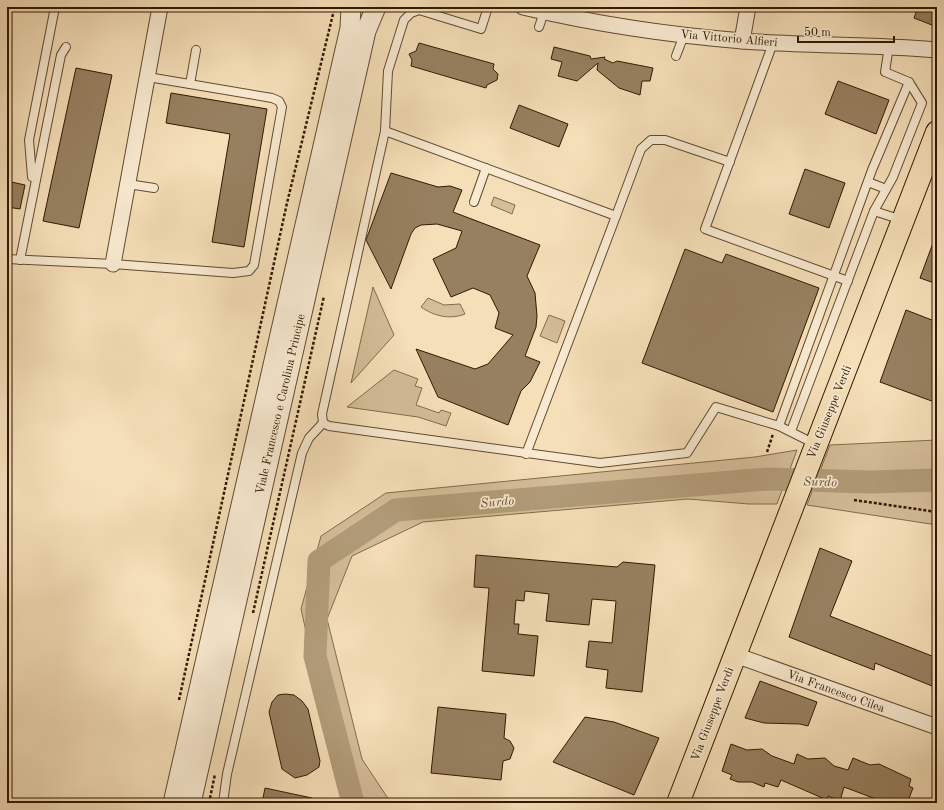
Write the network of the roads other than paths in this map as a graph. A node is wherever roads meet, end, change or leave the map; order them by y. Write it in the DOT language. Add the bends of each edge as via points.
graph roads {
  1 [pos="55,7"];
  2 [pos="160,7"];
  3 [pos="376,7"];
  4 [pos="488,7"];
  5 [pos="523,7"];
  6 [pos="748,7"];
  7 [pos="343,8"];
  8 [pos="544,12"];
  9 [pos="539,27"];
  10 [pos="684,35"];
  11 [pos="742,41"];
  12 [pos="773,43"];
  13 [pos="889,46"];
  14 [pos="66,47"];
  15 [pos="196,50"];
  16 [pos="937,50"];
  17 [pos="676,56"];
  18 [pos="148,77"];
  19 [pos="909,82"];
  20 [pos="190,84"];
  21 [pos="385,131"];
  22 [pos="937,132"];
  23 [pos="730,162"];
  24 [pos="486,168"];
  25 [pos="868,182"];
  26 [pos="128,184"];
  27 [pos="33,186"];
  28 [pos="154,188"];
  29 [pos="886,189"];
  30 [pos="474,202"];
  31 [pos="874,211"];
  32 [pos="616,216"];
  33 [pos="903,221"];
  34 [pos="7,259"];
  35 [pos="20,260"];
  36 [pos="113,264"];
  37 [pos="834,275"];
  38 [pos="848,280"];
  39 [pos="323,423"];
  40 [pos="777,426"];
  41 [pos="791,431"];
  42 [pos="816,444"];
  43 [pos="526,454"];
  44 [pos="735,655"];
  45 [pos="937,727"];
  46 [pos="173,803"];
  47 [pos="191,803"];
  48 [pos="223,803"];
  49 [pos="678,803"];
  1 -- 27 [label="lane" via="28,140"];
  2 -- 18 [label="street"];
  3 -- 47 [label="street, Viale Francesco e Carolina Principe" via="366,31"];
  4 -- 21 [label="lane" via="481,29 419,10 407,16 401,25 388,72"];
  5 -- 8 [label="street, Via Vittorio Alfieri"];
  6 -- 11 [label="street"];
  7 -- 46 [label="street, Viale Francesco e Carolina Principe" via="350,28"];
  8 -- 9 [label="lane"];
  8 -- 10 [label="street, Via Vittorio Alfieri"];
  10 -- 11 [label="street, Via Vittorio Alfieri"];
  10 -- 17 [label="lane"];
  11 -- 12 [label="street, Via Vittorio Alfieri"];
  12 -- 13 [label="street, Via Vittorio Alfieri"];
  12 -- 23 [label="lane"];
  13 -- 16 [label="street, Via Vittorio Alfieri"];
  13 -- 19 [label="lane" via="885,72"];
  14 -- 27 [label="lane" via="60,55"];
  15 -- 20 [label="lane"];
  18 -- 20 [label="lane"];
  18 -- 26 [label="street"];
  19 -- 25 [label="lane"];
  19 -- 29 [label="lane" via="922,103"];
  20 -- 36 [label="lane" via="272,98 279,101 282,107 254,265 249,271 233,273"];
  21 -- 24 [label="lane"];
  21 -- 39 [label="lane" via="323,409"];
  22 -- 33 [label="main road, Via Giuseppe Verdi"];
  23 -- 32 [label="lane" via="665,140 651,140 642,149"];
  23 -- 37 [label="lane" via="704,229"];
  24 -- 30 [label="lane"];
  24 -- 32 [label="lane"];
  25 -- 29 [label="lane"];
  25 -- 37 [label="lane"];
  26 -- 28 [label="lane"];
  26 -- 36 [label="street"];
  27 -- 35 [label="lane"];
  29 -- 31 [label="lane"];
  31 -- 33 [label="lane"];
  31 -- 38 [label="lane"];
  32 -- 43 [label="lane"];
  33 -- 42 [label="main road, Via Giuseppe Verdi"];
  34 -- 35 [label="lane"];
  35 -- 36 [label="lane"];
  37 -- 38 [label="lane"];
  37 -- 40 [label="lane"];
  38 -- 41 [label="lane"];
  39 -- 43 [label="lane" via="335,428"];
  39 -- 48 [label="lane" via="309,438 302,453 227,774"];
  40 -- 41 [label="lane"];
  40 -- 43 [label="lane" via="716,407 691,450 684,455 600,463"];
  41 -- 42 [label="lane"];
  42 -- 44 [label="main road, Via Giuseppe Verdi"];
  44 -- 45 [label="street, Via Francesco Cilea"];
  44 -- 49 [label="main road, Via Giuseppe Verdi"];
}
